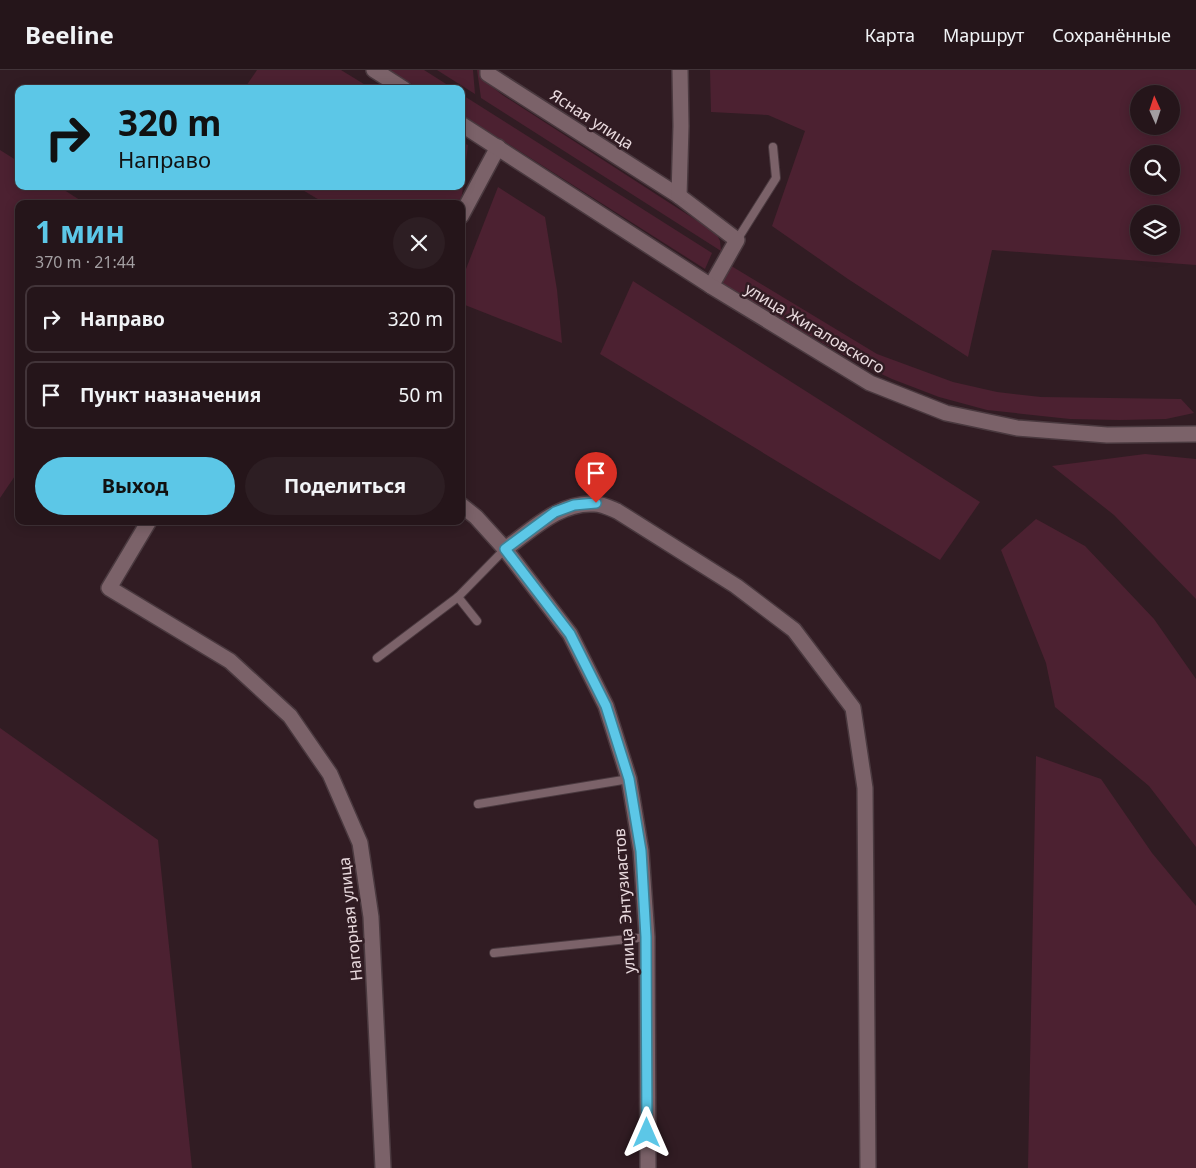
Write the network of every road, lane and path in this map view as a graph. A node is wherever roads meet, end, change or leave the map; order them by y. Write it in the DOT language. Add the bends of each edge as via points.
graph roads {
  1 [pos="374,70"];
  2 [pos="488,70"];
  3 [pos="680,70"];
  4 [pos="398,85"];
  5 [pos="465,126"];
  6 [pos="773,146"];
  7 [pos="498,147"];
  8 [pos="679,196"];
  9 [pos="465,209"];
  10 [pos="737,240"];
  11 [pos="711,286"];
  12 [pos="1196,434"];
  13 [pos="465,507"];
  14 [pos="147,525"];
  15 [pos="505,549"];
  16 [pos="458,597"];
  17 [pos="477,621"];
  18 [pos="377,658"];
  19 [pos="629,779"];
  20 [pos="478,804"];
  21 [pos="646,937"];
  22 [pos="494,952"];
  23 [pos="383,1168"];
  24 [pos="648,1168"];
  25 [pos="868,1168"];
  1 -- 4 [label="street"];
  2 -- 8 [label="street, Ясная улица" via="488,74"];
  3 -- 8 [label="street"];
  5 -- 7 [label="street, улица Жигаловского"];
  6 -- 10 [label="lane" via="776,178"];
  7 -- 9 [label="street"];
  7 -- 11 [label="street, улица Жигаловского"];
  8 -- 10 [label="street, Ясная улица"];
  10 -- 11 [label="street"];
  11 -- 12 [label="street, улица Жигаловского" via="870,383 946,413 1017,428 1107,435"];
  13 -- 15 [label="street, улица Энтузиастов"];
  14 -- 23 [label="street, Нагорная улица" via="109,588 230,661 290,716 330,774 360,843 370,917"];
  15 -- 16 [label="lane"];
  15 -- 19 [label="street, улица Энтузиастов" via="570,634 606,706"];
  15 -- 25 [label="street" via="555,512 574,505 596,503 617,511 736,586 794,630 853,708 865,788"];
  16 -- 17 [label="lane"];
  16 -- 18 [label="lane"];
  19 -- 20 [label="lane"];
  19 -- 21 [label="street, улица Энтузиастов" via="641,851"];
  21 -- 22 [label="lane"];
  21 -- 24 [label="street, улица Энтузиастов"];
}
